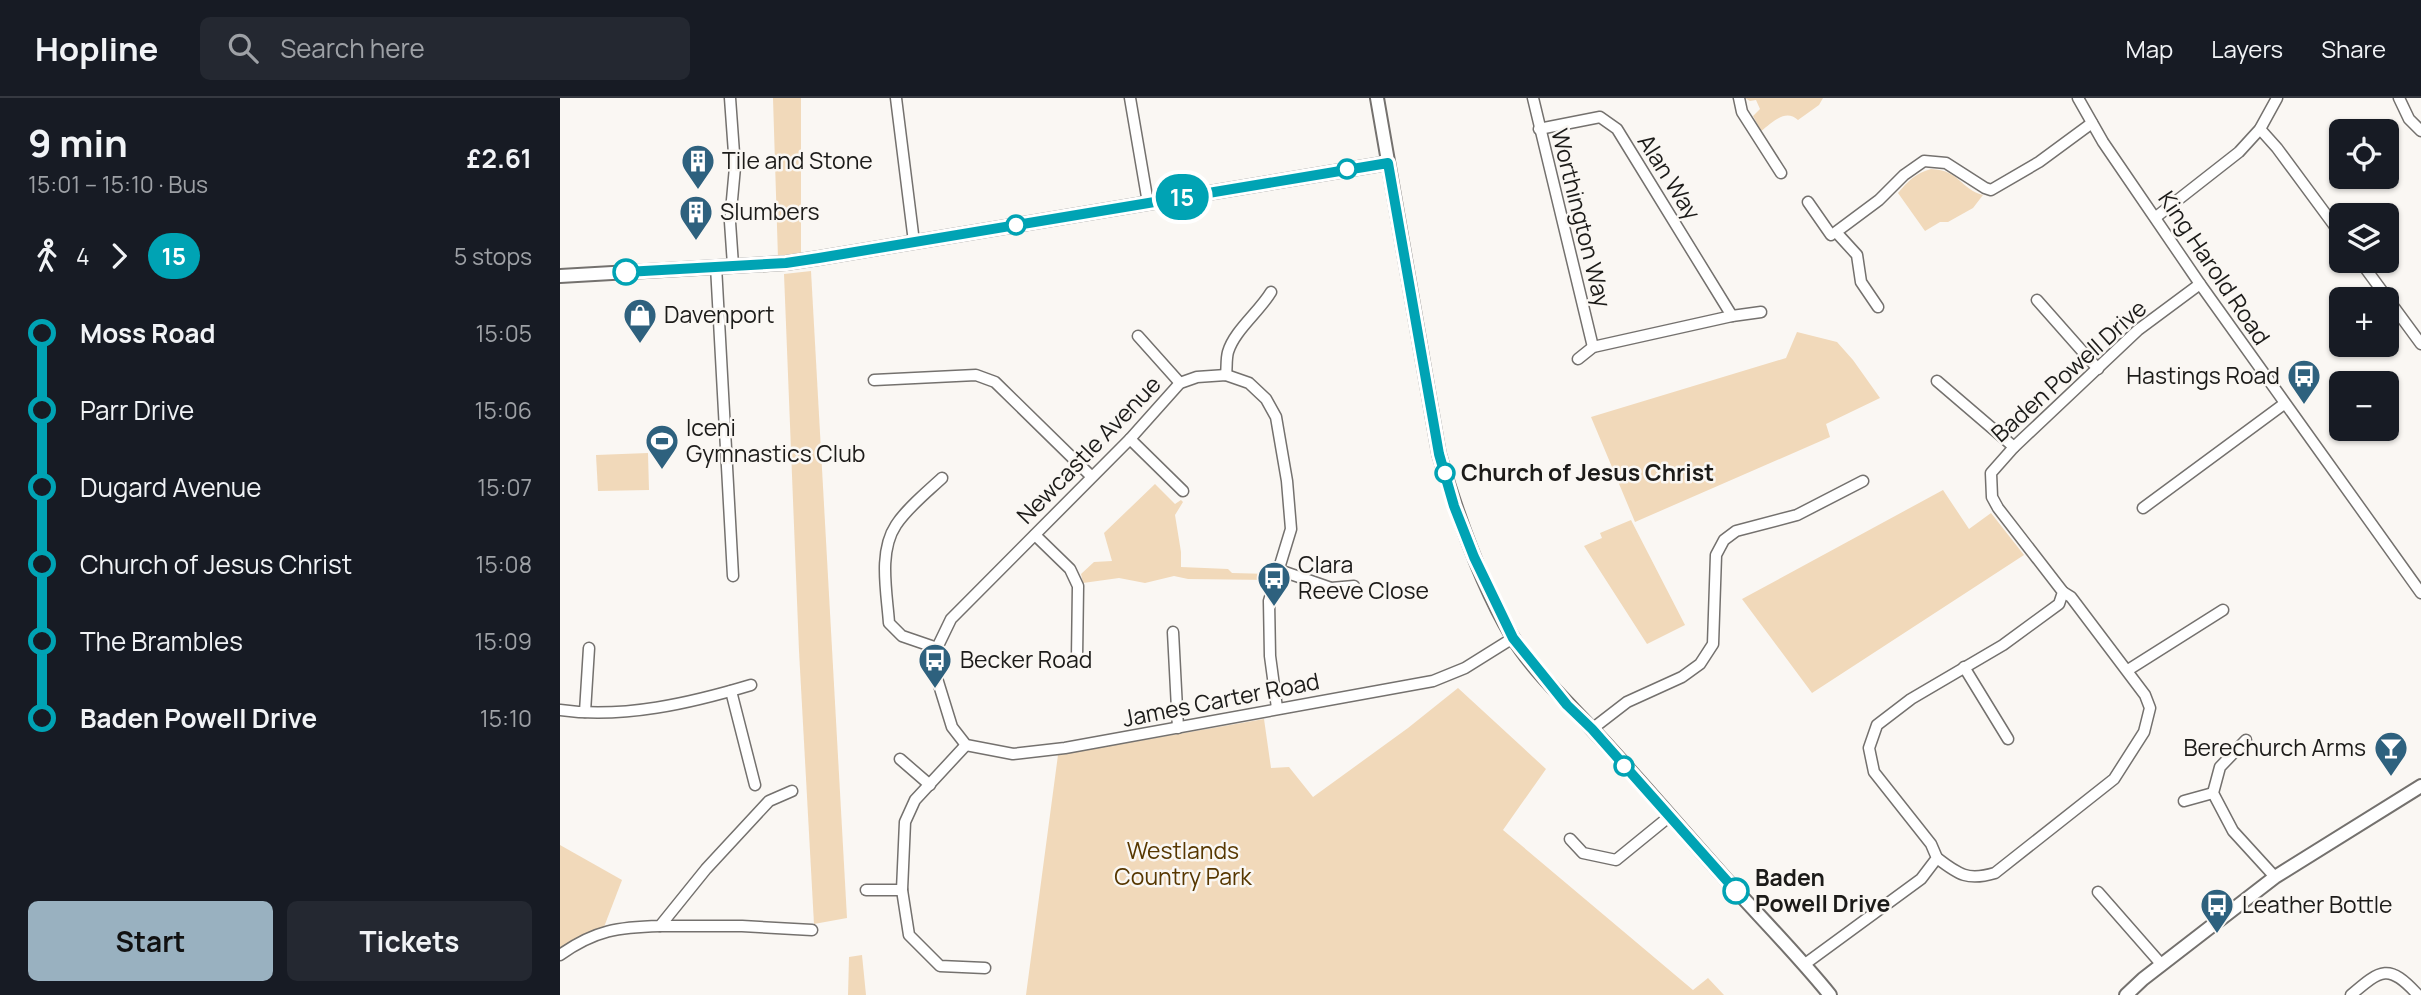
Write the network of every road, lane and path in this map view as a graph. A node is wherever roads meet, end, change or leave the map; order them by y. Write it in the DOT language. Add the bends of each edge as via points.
graph roads {
  1 [pos="730,98"];
  2 [pos="896,98"];
  3 [pos="1130,98"];
  4 [pos="1377,98"];
  5 [pos="1533,98"];
  6 [pos="1739,98"];
  7 [pos="2078,98"];
  8 [pos="2277,98"];
  9 [pos="2399,98"];
  10 [pos="2092,124"];
  11 [pos="1539,129"];
  12 [pos="2260,130"];
  13 [pos="2421,131"];
  14 [pos="1388,163"];
  15 [pos="1781,173"];
  16 [pos="1808,202"];
  17 [pos="1148,203"];
  18 [pos="2156,217"];
  19 [pos="2329,218"];
  20 [pos="1831,235"];
  21 [pos="914,242"];
  22 [pos="733,265"];
  23 [pos="716,266"];
  24 [pos="2369,273"];
  25 [pos="560,276"];
  26 [pos="2200,284"];
  27 [pos="1271,292"];
  28 [pos="2037,300"];
  29 [pos="1878,307"];
  30 [pos="1760,312"];
  31 [pos="1732,316"];
  32 [pos="1138,336"];
  33 [pos="2421,344"];
  34 [pos="1593,347"];
  35 [pos="1578,359"];
  36 [pos="2098,369"];
  37 [pos="1226,375"];
  38 [pos="874,380"];
  39 [pos="1937,382"];
  40 [pos="1180,383"];
  41 [pos="2284,404"];
  42 [pos="1130,439"];
  43 [pos="2014,447"];
  44 [pos="1091,476"];
  45 [pos="942,478"];
  46 [pos="1863,481"];
  47 [pos="1183,491"];
  48 [pos="2143,508"];
  49 [pos="1035,535"];
  50 [pos="1279,570"];
  51 [pos="733,576"];
  52 [pos="1354,586"];
  53 [pos="2063,592"];
  54 [pos="2421,593"];
  55 [pos="2223,610"];
  56 [pos="1173,632"];
  57 [pos="1513,638"];
  58 [pos="589,648"];
  59 [pos="937,648"];
  60 [pos="1077,658"];
  61 [pos="1964,667"];
  62 [pos="2128,670"];
  63 [pos="751,685"];
  64 [pos="731,691"];
  65 [pos="1277,708"];
  66 [pos="560,710"];
  67 [pos="585,712"];
  68 [pos="1178,728"];
  69 [pos="1592,729"];
  70 [pos="2008,739"];
  71 [pos="2246,740"];
  72 [pos="966,745"];
  73 [pos="900,760"];
  74 [pos="755,785"];
  75 [pos="930,785"];
  76 [pos="2421,786"];
  77 [pos="792,791"];
  78 [pos="2213,793"];
  79 [pos="2184,801"];
  80 [pos="1670,816"];
  81 [pos="1570,839"];
  82 [pos="1937,858"];
  83 [pos="2275,877"];
  84 [pos="866,890"];
  85 [pos="902,890"];
  86 [pos="2098,892"];
  87 [pos="660,926"];
  88 [pos="812,930"];
  89 [pos="560,955"];
  90 [pos="1805,964"];
  91 [pos="2162,965"];
  92 [pos="985,968"];
  93 [pos="1830,995"];
  94 [pos="2126,995"];
  95 [pos="2351,995"];
  96 [pos="2418,995"];
  1 -- 22 [label="street" via="735,167 730,222"];
  2 -- 21 [label="street"];
  3 -- 17 [label="street"];
  4 -- 14 [label="street"];
  5 -- 11 [label="street, Worthington Way"];
  6 -- 15 [label="street" via="1742,112"];
  7 -- 10 [label="street, King Harold Road"];
  8 -- 12 [label="street"];
  9 -- 13 [label="street"];
  10 -- 18 [label="street, King Harold Road"];
  10 -- 20 [label="street" via="1991,190 1946,163 1924,162"];
  11 -- 31 [label="street, Alan Way" via="1600,117 1617,130"];
  11 -- 34 [label="street, Worthington Way"];
  12 -- 18 [label="street"];
  12 -- 19 [label="street"];
  14 -- 17 [label="street"];
  14 -- 57 [label="street" via="1439,454 1474,557"];
  16 -- 20 [label="street"];
  17 -- 21 [label="street"];
  18 -- 26 [label="street, King Harold Road"];
  20 -- 29 [label="street" via="1857,255 1861,282"];
  21 -- 22 [label="street" via="786,263"];
  22 -- 23 [label="street"];
  23 -- 25 [label="street"];
  23 -- 51 [label="street"];
  24 -- 33 [label="street"];
  26 -- 36 [label="street, Baden Powell Drive" via="2138,330"];
  26 -- 41 [label="street, King Harold Road"];
  27 -- 37 [label="street" via="1228,351"];
  28 -- 36 [label="street"];
  30 -- 31 [label="street"];
  31 -- 34 [label="street"];
  32 -- 40 [label="street"];
  34 -- 35 [label="street"];
  36 -- 43 [label="street, Baden Powell Drive"];
  37 -- 40 [label="street, Newcastle Avenue"];
  37 -- 50 [label="street" via="1249,383 1276,417 1291,529"];
  38 -- 44 [label="street" via="976,375 995,383"];
  39 -- 43 [label="street"];
  40 -- 42 [label="street, Newcastle Avenue"];
  41 -- 48 [label="street"];
  41 -- 54 [label="street, King Harold Road"];
  42 -- 44 [label="street, Newcastle Avenue"];
  42 -- 47 [label="street"];
  43 -- 53 [label="street, Baden Powell Drive" via="1991,473 1992,497"];
  44 -- 49 [label="street, Newcastle Avenue"];
  45 -- 59 [label="street" via="897,523 886,553 889,623 902,636"];
  46 -- 69 [label="street" via="1797,515 1736,531 1724,540 1716,555 1713,644 1700,664 1627,702"];
  49 -- 59 [label="street, Newcastle Avenue" via="951,619"];
  49 -- 60 [label="street" via="1070,569 1078,586"];
  50 -- 52 [label="street" via="1331,588"];
  50 -- 65 [label="street" via="1268,619"];
  53 -- 61 [label="street" via="2059,604"];
  53 -- 62 [label="street, Baden Powell Drive"];
  55 -- 62 [label="street"];
  56 -- 68 [label="street"];
  57 -- 65 [label="street, James Carter Road" via="1465,668 1433,681"];
  57 -- 69 [label="street"];
  58 -- 67 [label="street"];
  59 -- 72 [label="street, Newcastle Avenue" via="935,672 945,710"];
  61 -- 70 [label="street"];
  61 -- 82 [label="street" via="1877,725 1869,748 1874,772"];
  62 -- 82 [label="street, Baden Powell Drive" via="2150,708 2144,732 2114,779 1995,873 1977,878 1957,873"];
  63 -- 64 [label="street"];
  64 -- 67 [label="street" via="684,703"];
  64 -- 74 [label="street"];
  65 -- 68 [label="street, James Carter Road"];
  66 -- 67 [label="street"];
  68 -- 72 [label="street, James Carter Road" via="1013,754"];
  69 -- 80 [label="street"];
  71 -- 78 [label="street" via="2220,767"];
  72 -- 75 [label="street"];
  73 -- 75 [label="street"];
  75 -- 85 [label="street" via="915,800 905,821"];
  76 -- 83 [label="street"];
  77 -- 87 [label="street" via="769,801"];
  78 -- 79 [label="street"];
  78 -- 83 [label="street" via="2233,831"];
  80 -- 81 [label="street" via="1616,860 1584,853"];
  80 -- 90 [label="street"];
  82 -- 90 [label="street" via="1921,878"];
  83 -- 91 [label="street"];
  84 -- 85 [label="street"];
  85 -- 92 [label="street" via="909,935 921,950 940,966"];
  86 -- 91 [label="street"];
  87 -- 88 [label="street"];
  87 -- 89 [label="street" via="606,930"];
  90 -- 93 [label="street"];
  91 -- 94 [label="street"];
  95 -- 96 [label="street" via="2382,972 2398,975"];
}
